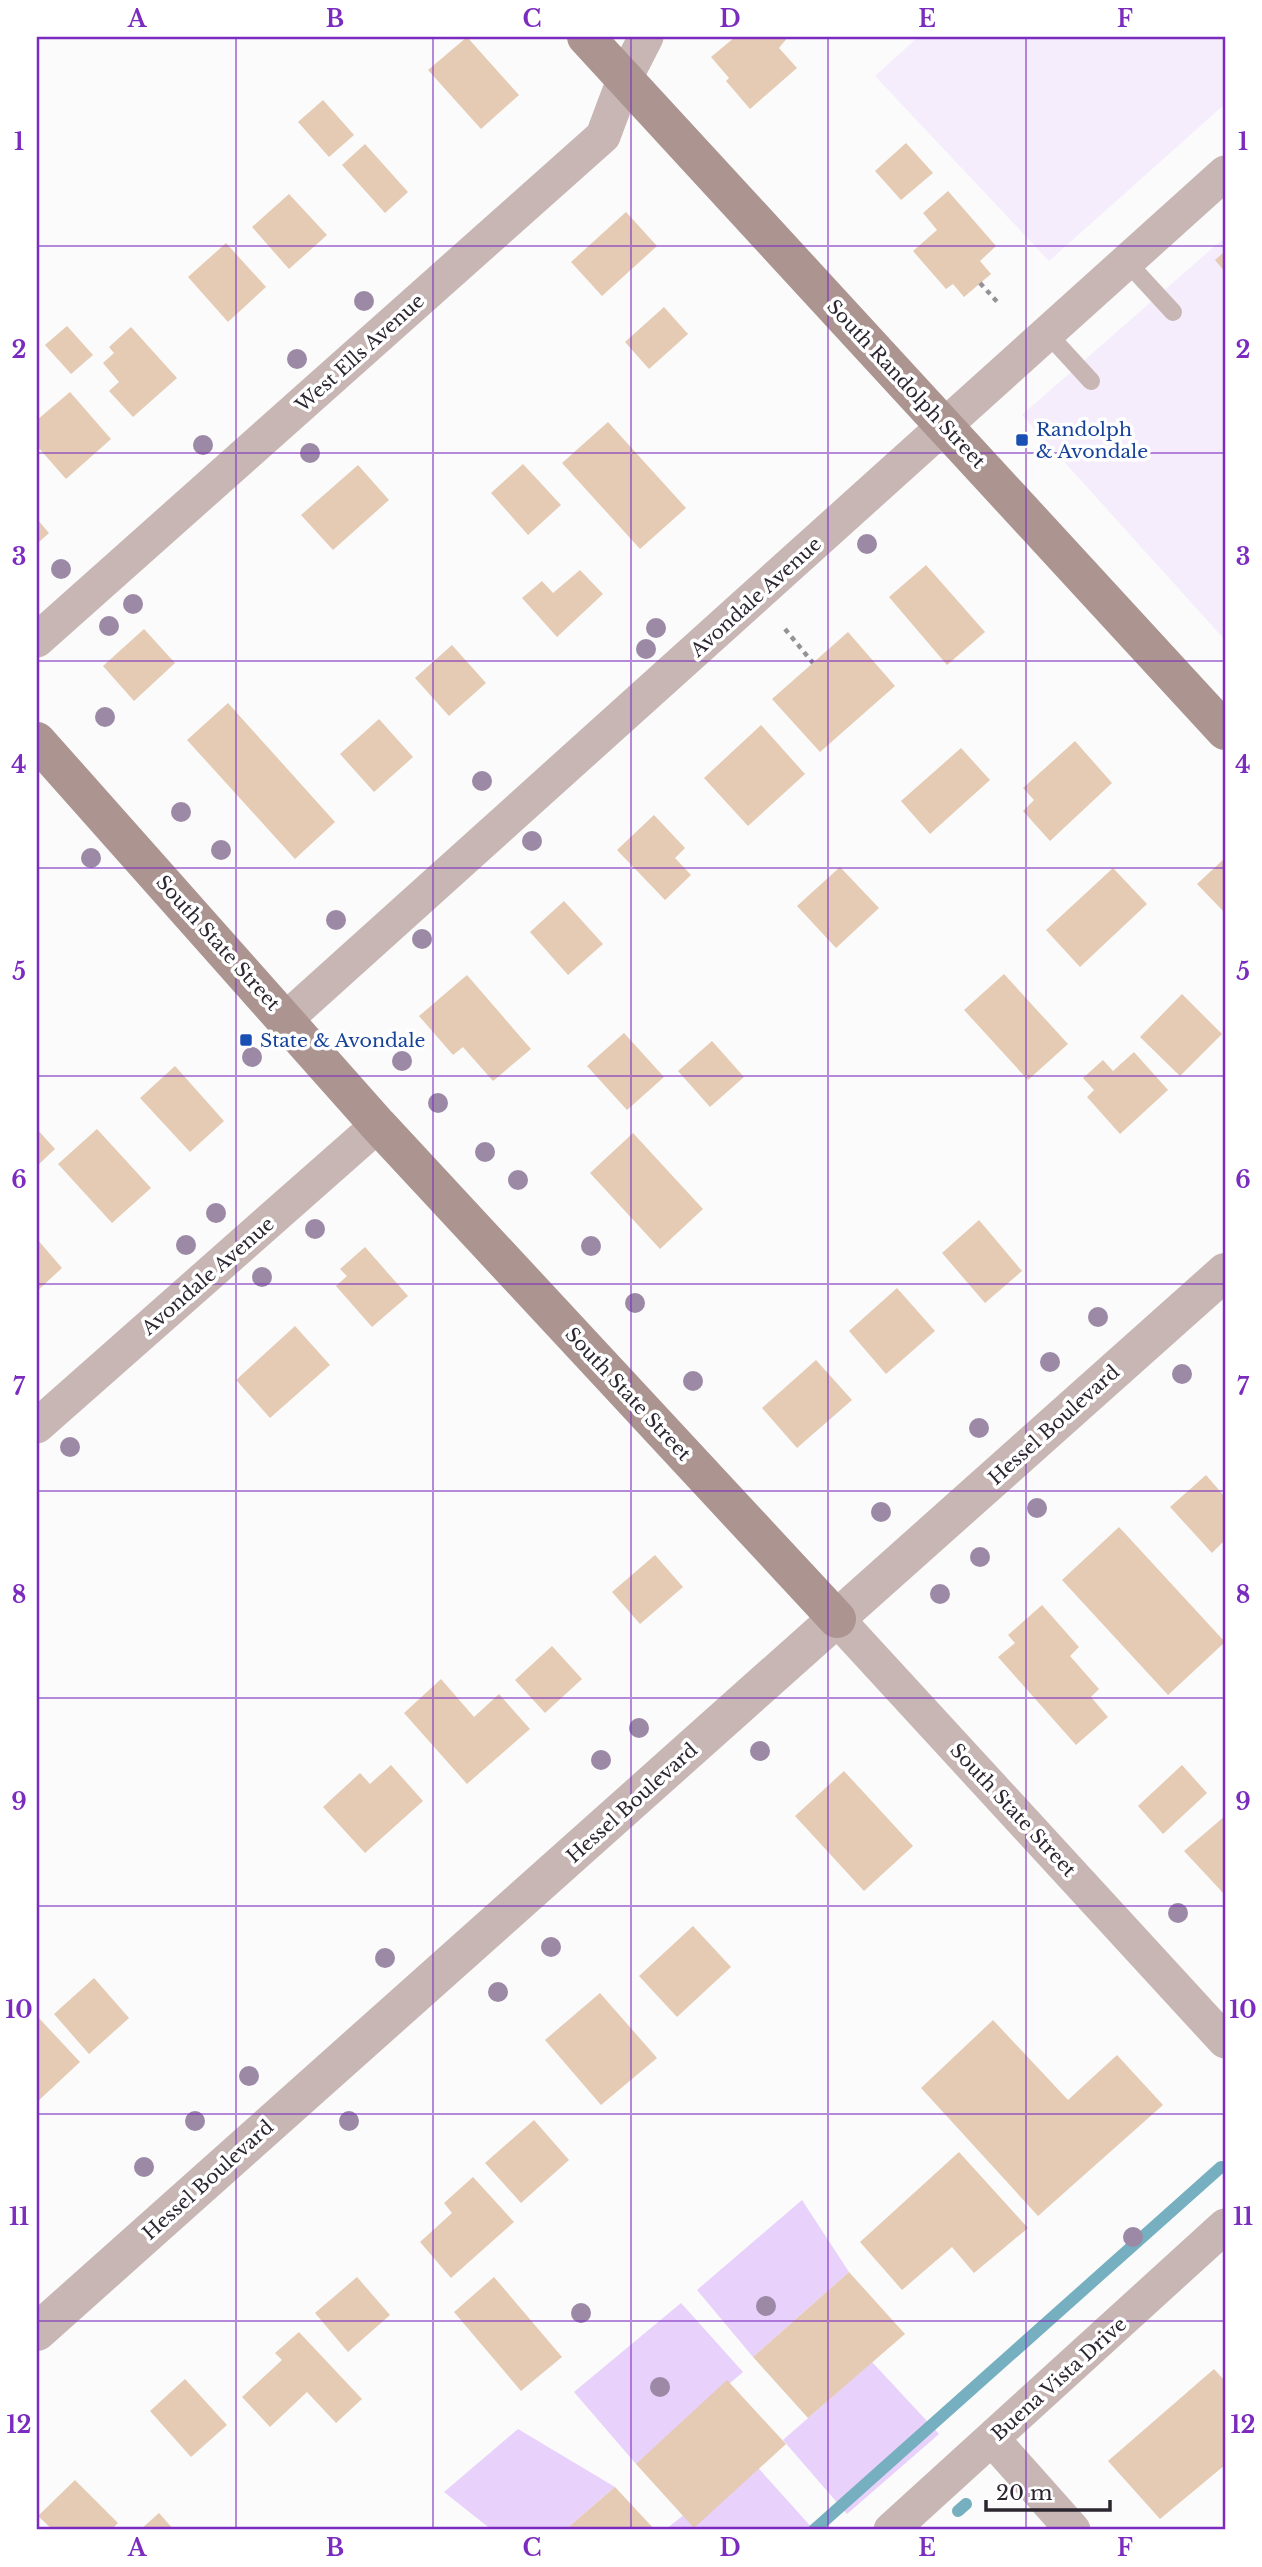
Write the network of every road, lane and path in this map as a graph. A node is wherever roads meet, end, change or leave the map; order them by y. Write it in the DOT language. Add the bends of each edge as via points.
graph roads {
  1 [pos="586,37"];
  2 [pos="646,37"];
  3 [pos="624,80"];
  4 [pos="1225,173"];
  5 [pos="1127,262"];
  6 [pos="980,284"];
  7 [pos="1000,305"];
  8 [pos="1173,312"];
  9 [pos="1047,333"];
  10 [pos="1091,381"];
  11 [pos="946,427"];
  12 [pos="785,629"];
  13 [pos="37,640"];
  14 [pos="813,663"];
  15 [pos="1225,731"];
  16 [pos="37,741"];
  17 [pos="286,1019"];
  18 [pos="378,1125"];
  19 [pos="1225,1272"];
  20 [pos="37,1426"];
  21 [pos="837,1619"];
  22 [pos="1225,2041"];
  23 [pos="1225,2226"];
  24 [pos="37,2332"];
  25 [pos="993,2440"];
  26 [pos="891,2530"];
  27 [pos="1073,2530"];
  1 -- 3 [label="main road, South Randolph Street"];
  2 -- 3 [label="street, West Ells Avenue"];
  3 -- 11 [label="main road, South Randolph Street"];
  3 -- 13 [label="street, West Ells Avenue" via="603,136"];
  4 -- 5 [label="street, Avondale Avenue"];
  5 -- 8 [label="lane"];
  5 -- 9 [label="street, Avondale Avenue"];
  6 -- 7 [label="path"];
  9 -- 10 [label="lane"];
  9 -- 11 [label="street, Avondale Avenue"];
  11 -- 15 [label="main road, South Randolph Street"];
  11 -- 17 [label="street, Avondale Avenue"];
  12 -- 14 [label="path"];
  16 -- 17 [label="main road, South State Street"];
  17 -- 18 [label="main road, South State Street"];
  18 -- 20 [label="street, Avondale Avenue"];
  18 -- 21 [label="main road, South State Street"];
  19 -- 21 [label="street, Hessel Boulevard"];
  21 -- 22 [label="street, South State Street"];
  21 -- 24 [label="street, Hessel Boulevard"];
  23 -- 25 [label="street, Buena Vista Drive"];
  25 -- 26 [label="street, Buena Vista Drive"];
  25 -- 27 [label="street"];
}
